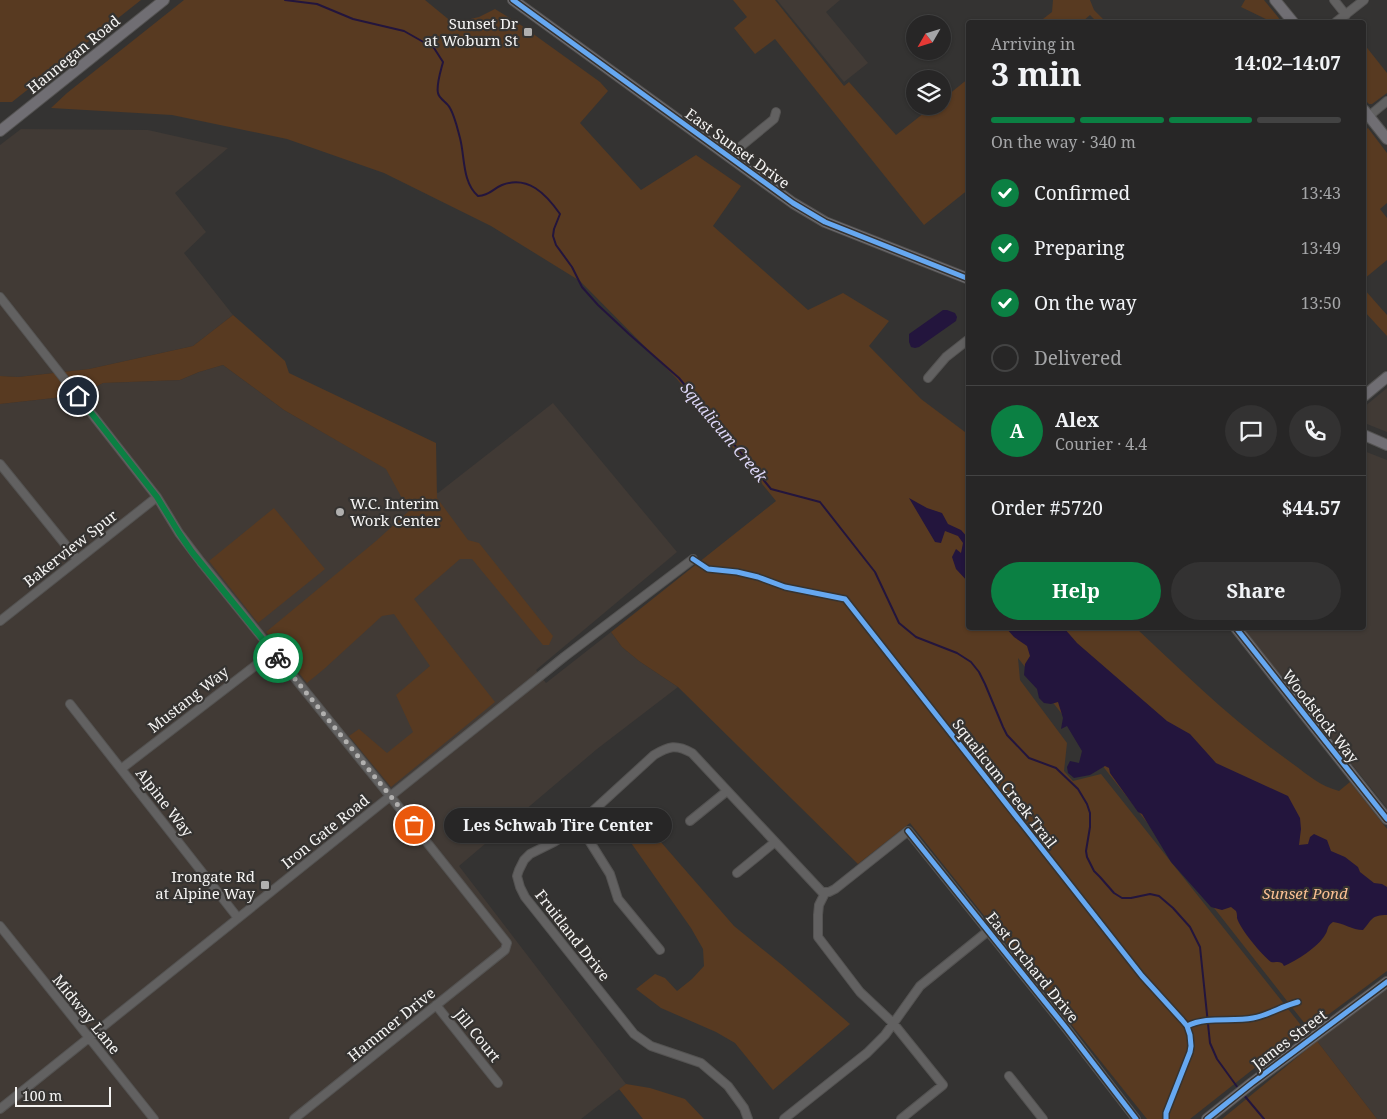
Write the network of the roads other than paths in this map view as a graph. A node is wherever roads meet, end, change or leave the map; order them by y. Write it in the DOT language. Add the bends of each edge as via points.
graph roads {
  1 [pos="164,0"];
  2 [pos="514,0"];
  3 [pos="1275,0"];
  4 [pos="1334,0"];
  5 [pos="1364,0"];
  6 [pos="1346,15"];
  7 [pos="1291,20"];
  8 [pos="1339,20"];
  9 [pos="1387,102"];
  10 [pos="776,112"];
  11 [pos="1366,113"];
  12 [pos="0,131"];
  13 [pos="1387,139"];
  14 [pos="729,156"];
  15 [pos="966,278"];
  16 [pos="0,298"];
  17 [pos="966,341"];
  18 [pos="1387,377"];
  19 [pos="928,378"];
  20 [pos="1366,394"];
  21 [pos="1366,436"];
  22 [pos="1387,444"];
  23 [pos="0,464"];
  24 [pos="157,497"];
  25 [pos="77,559"];
  26 [pos="693,560"];
  27 [pos="0,621"];
  28 [pos="1238,630"];
  29 [pos="273,652"];
  30 [pos="70,704"];
  31 [pos="121,769"];
  32 [pos="727,791"];
  33 [pos="390,796"];
  34 [pos="1387,819"];
  35 [pos="690,821"];
  36 [pos="580,826"];
  37 [pos="775,842"];
  38 [pos="737,873"];
  39 [pos="825,893"];
  40 [pos="238,918"];
  41 [pos="0,926"];
  42 [pos="988,931"];
  43 [pos="660,950"];
  44 [pos="1387,982"];
  45 [pos="436,1005"];
  46 [pos="893,1023"];
  47 [pos="88,1038"];
  48 [pos="1009,1076"];
  49 [pos="498,1083"];
  50 [pos="0,1109"];
  51 [pos="154,1119"];
  52 [pos="294,1119"];
  53 [pos="748,1119"];
  54 [pos="784,1119"];
  55 [pos="900,1119"];
  56 [pos="1043,1119"];
  57 [pos="1136,1119"];
  58 [pos="1207,1119"];
  1 -- 12 [label="main road, Hannegan Road"];
  2 -- 14 [label="main road, East Sunset Drive"];
  3 -- 7 [label="main road"];
  4 -- 6 [label="street"];
  5 -- 6 [label="street"];
  6 -- 8 [label="street"];
  9 -- 11 [label="street"];
  10 -- 14 [label="street" via="774,119"];
  11 -- 13 [label="main road"];
  14 -- 15 [label="main road, East Sunset Drive" via="825,222"];
  16 -- 24 [label="street"];
  17 -- 19 [label="street" via="946,357"];
  18 -- 20 [label="main road"];
  21 -- 22 [label="main road"];
  23 -- 25 [label="street"];
  24 -- 25 [label="street, Bakerview Spur"];
  24 -- 29 [label="street" via="192,552"];
  25 -- 27 [label="street, Bakerview Spur"];
  26 -- 33 [label="street, Iron Gate Road" via="564,657"];
  28 -- 34 [label="main road, Woodstock Way"];
  29 -- 31 [label="street, Mustang Way"];
  29 -- 33 [label="street"];
  30 -- 31 [label="street, Alpine Way"];
  31 -- 40 [label="street, Alpine Way"];
  32 -- 35 [label="street"];
  32 -- 36 [label="street, Fruitland Drive" via="692,753 680,747 666,748 654,755"];
  32 -- 37 [label="street, Fruitland Drive"];
  33 -- 40 [label="street, Iron Gate Road"];
  33 -- 45 [label="street, Hammer Drive" via="507,943 505,950"];
  36 -- 43 [label="street" via="610,874 618,899"];
  36 -- 53 [label="street, Fruitland Drive" via="524,860 517,876 525,897 634,1034 651,1046 701,1063 728,1086"];
  37 -- 38 [label="street"];
  37 -- 39 [label="street, Fruitland Drive"];
  39 -- 42 [label="street, East Orchard Drive" via="835,889 908,831"];
  39 -- 46 [label="street" via="819,905 818,937 860,992"];
  40 -- 47 [label="street, Iron Gate Road"];
  41 -- 47 [label="street, Midway Lane"];
  42 -- 46 [label="street" via="920,986"];
  42 -- 57 [label="street, East Orchard Drive"];
  44 -- 58 [label="main road, James Street"];
  45 -- 49 [label="street, Jill Court"];
  45 -- 52 [label="street, Hammer Drive"];
  46 -- 54 [label="street" via="867,1053"];
  46 -- 55 [label="street" via="943,1085"];
  47 -- 50 [label="street, Iron Gate Road"];
  47 -- 51 [label="street, Midway Lane"];
  48 -- 56 [label="street"];
}
